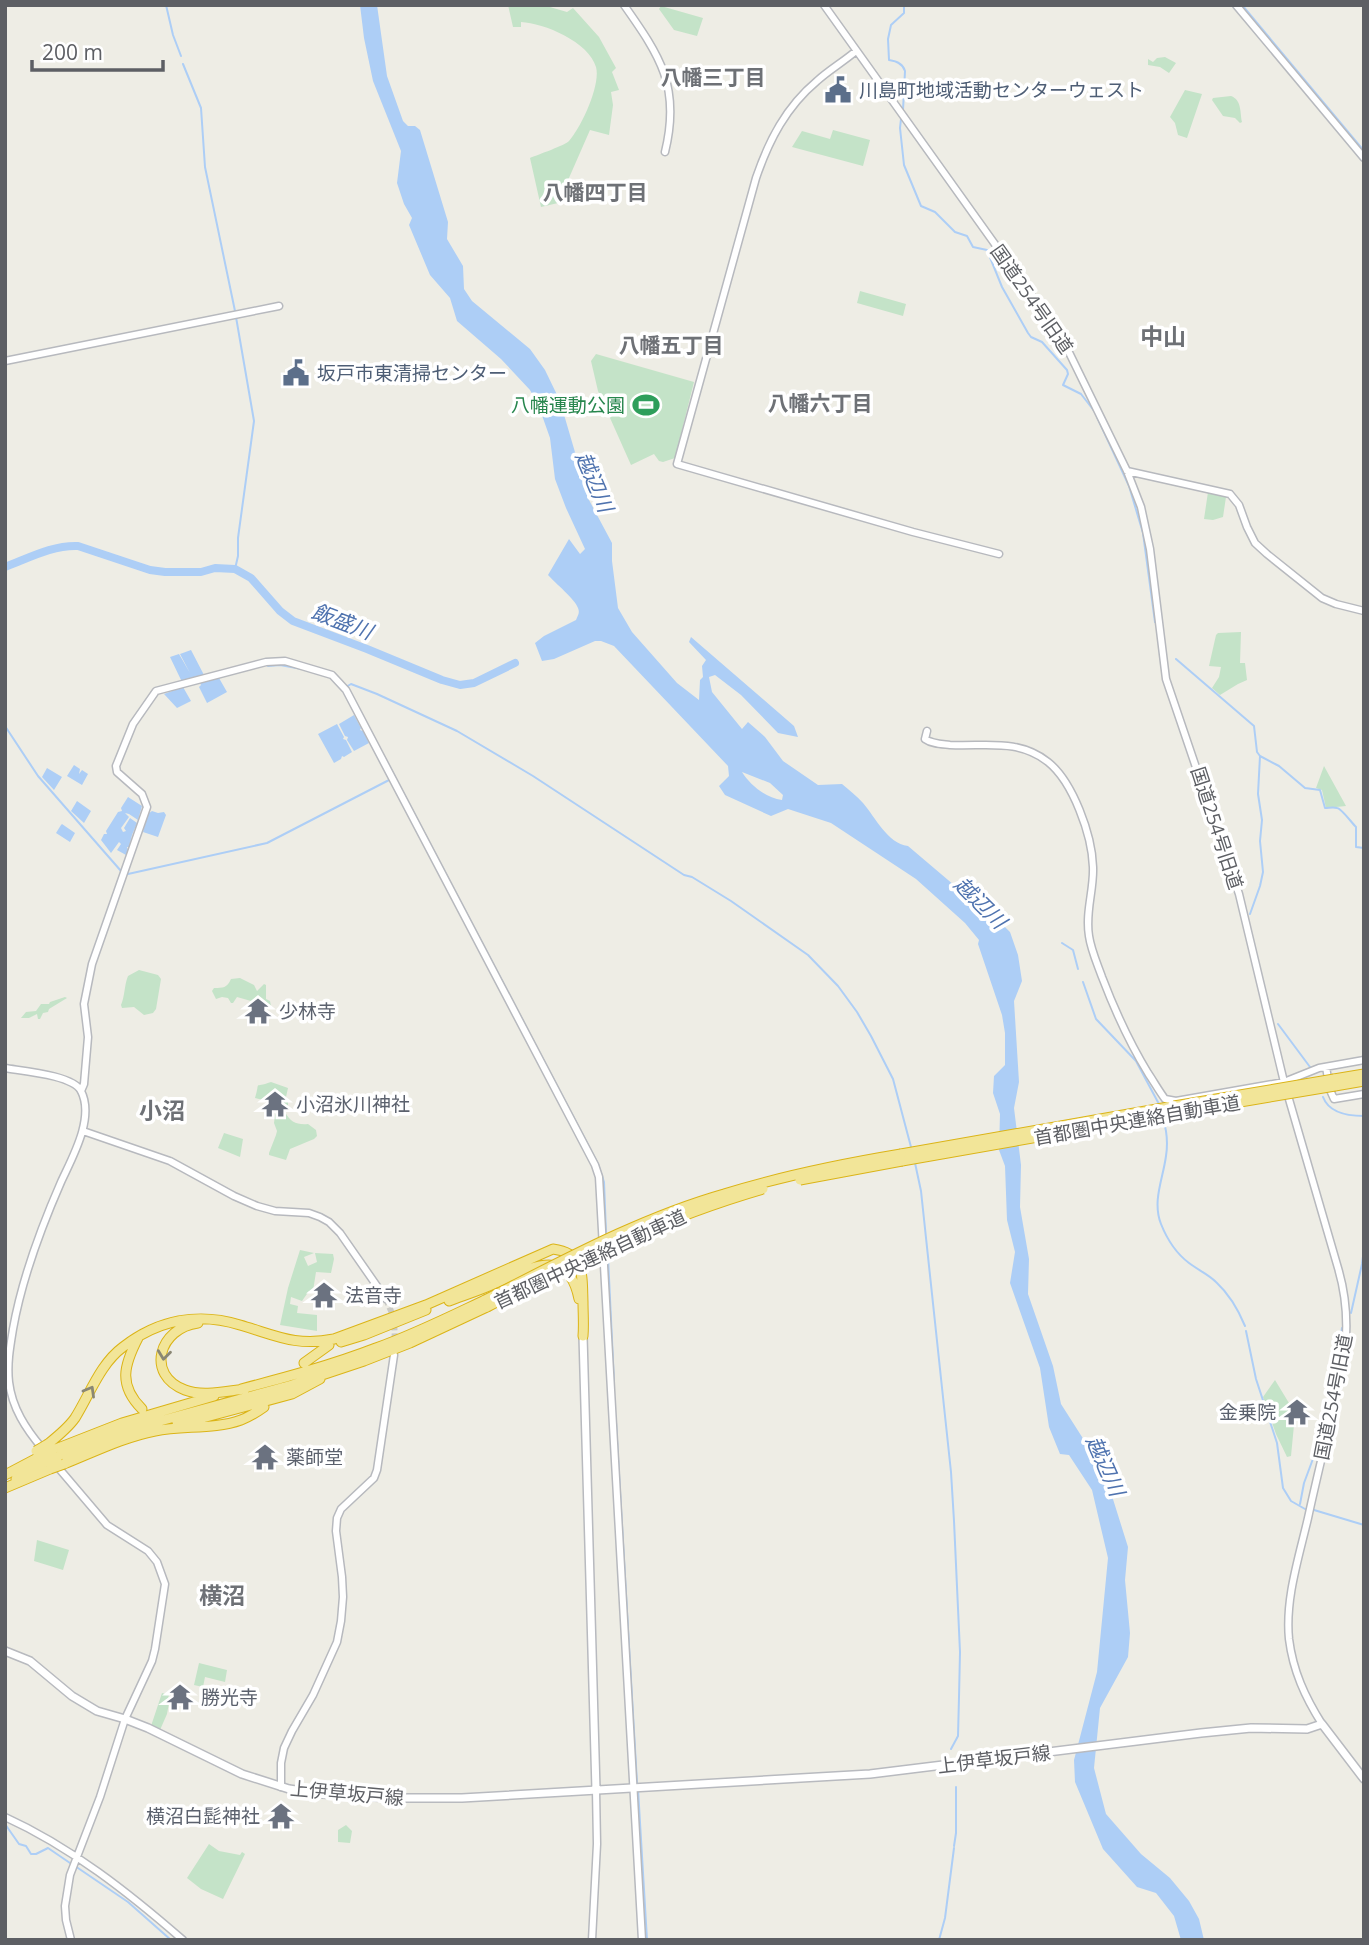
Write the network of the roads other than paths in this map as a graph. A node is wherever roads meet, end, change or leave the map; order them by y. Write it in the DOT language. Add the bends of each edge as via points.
graph roads {
  1 [pos="624,5"];
  2 [pos="824,5"];
  3 [pos="1236,5"];
  4 [pos="856,51"];
  5 [pos="665,152"];
  6 [pos="1364,158"];
  7 [pos="279,306"];
  8 [pos="5,361"];
  9 [pos="1128,471"];
  10 [pos="999,554"];
  11 [pos="1364,611"];
  12 [pos="927,731"];
  13 [pos="1364,1060"];
  14 [pos="1326,1066"];
  15 [pos="5,1068"];
  16 [pos="1364,1074"];
  17 [pos="1364,1081"];
  18 [pos="1284,1082"];
  19 [pos="1334,1082"];
  20 [pos="81,1091"];
  21 [pos="1364,1094"];
  22 [pos="83,1131"];
  23 [pos="386,1299"];
  24 [pos="486,1303"];
  25 [pos="139,1336"];
  26 [pos="583,1336"];
  27 [pos="329,1345"];
  28 [pos="394,1355"];
  29 [pos="304,1363"];
  30 [pos="331,1373"];
  31 [pos="245,1389"];
  32 [pos="264,1407"];
  33 [pos="142,1409"];
  34 [pos="173,1422"];
  35 [pos="56,1454"];
  36 [pos="43,1460"];
  37 [pos="5,1473"];
  38 [pos="5,1487"];
  39 [pos="5,1651"];
  40 [pos="125,1719"];
  41 [pos="1322,1724"];
  42 [pos="1364,1779"];
  43 [pos="281,1787"];
  44 [pos="634,1788"];
  45 [pos="596,1790"];
  46 [pos="5,1817"];
  47 [pos="76,1858"];
  48 [pos="71,1940"];
  49 [pos="183,1940"];
  50 [pos="592,1940"];
  51 [pos="642,1940"];
  1 -- 5 [label="street" via="665,74 671,114"];
  2 -- 4 [label="street, 国道254号旧道"];
  3 -- 6 [label="street"];
  4 -- 9 [label="street, 国道254号旧道" via="1062,338"];
  4 -- 10 [label="street" via="795,103 766,149 677,464"];
  7 -- 8 [label="street"];
  9 -- 11 [label="street" via="1230,494 1255,543 1267,554 1322,598"];
  9 -- 18 [label="street, 国道254号旧道" via="1150,549 1166,678 1236,882"];
  12 -- 18 [label="street" via="926,741 938,744 1020,748 1048,762 1066,781 1092,859 1088,924 1092,951 1125,1033 1166,1099"];
  13 -- 14 [label="street"];
  14 -- 18 [label="street"];
  14 -- 21 [label="street" via="1334,1099"];
  15 -- 20 [label="street" via="58,1078"];
  16 -- 19 [label="highway, 首都圏中央連絡自動車道"];
  17 -- 19 [label="highway, 首都圏中央連絡自動車道"];
  18 -- 41 [label="street, 国道254号旧道" via="1338,1268 1347,1318 1342,1363 1288,1617 1295,1668"];
  19 -- 24 [label="highway, 首都圏中央連絡自動車道, bridge" via="794,1175 654,1219 585,1249"];
  20 -- 22 [label="street"];
  20 -- 44 [label="street" via="88,1037 86,986 147,807 142,794 116,766 136,717 156,691 266,663 285,661 332,675 346,690 599,1177"];
  22 -- 23 [label="street" via="170,1161 257,1206 320,1216 340,1233"];
  22 -- 40 [label="street" via="24,1279 9,1350 9,1383 17,1410 35,1440 98,1517 148,1550 162,1573 165,1590 152,1661"];
  24 -- 30 [label="highway, 首都圏中央連絡自動車道" via="410,1343"];
  24 -- 31 [label="highway, 首都圏中央連絡自動車道" via="344,1360"];
  25 -- 26 [label="highway" via="173,1322 205,1318 292,1341 323,1341 426,1305 554,1250 574,1257 581,1269"];
  25 -- 33 [label="highway" via="125,1375 129,1392"];
  35 -- 25 [label="highway, one-way" via="60,1435 97,1378 113,1356"];
  26 -- 27 [label="highway" via="572,1278 559,1267 545,1265"];
  26 -- 45 [label="main road"];
  27 -- 29 [label="highway"];
  27 -- 31 [label="highway, one-way" via="291,1345 205,1322 184,1326 167,1339 161,1362 174,1384 197,1393"];
  28 -- 43 [label="street" via="374,1478 337,1518 343,1592 337,1642 284,1748"];
  30 -- 34 [label="highway" via="292,1394"];
  30 -- 35 [label="highway, 首都圏中央連絡自動車道"];
  31 -- 35 [label="highway, 首都圏中央連絡自動車道" via="122,1423"];
  32 -- 35 [label="highway" via="241,1420 171,1428"];
  35 -- 36 [label="highway, bridge"];
  35 -- 36 [label="highway, bridge"];
  36 -- 37 [label="highway"];
  36 -- 38 [label="highway"];
  39 -- 40 [label="main road, 上伊草坂戸線" via="30,1661 87,1706"];
  40 -- 43 [label="main road, 上伊草坂戸線" via="242,1774"];
  40 -- 47 [label="street"];
  41 -- 42 [label="main road"];
  41 -- 44 [label="main road, 上伊草坂戸線" via="1307,1729 1201,1733 870,1774"];
  43 -- 45 [label="main road, 上伊草坂戸線" via="323,1794 426,1799"];
  44 -- 45 [label="main road, 上伊草坂戸線"];
  44 -- 51 [label="street"];
  45 -- 50 [label="street"];
  46 -- 47 [label="street"];
  47 -- 48 [label="street" via="65,1906"];
  47 -- 49 [label="street" via="118,1885"];
}
